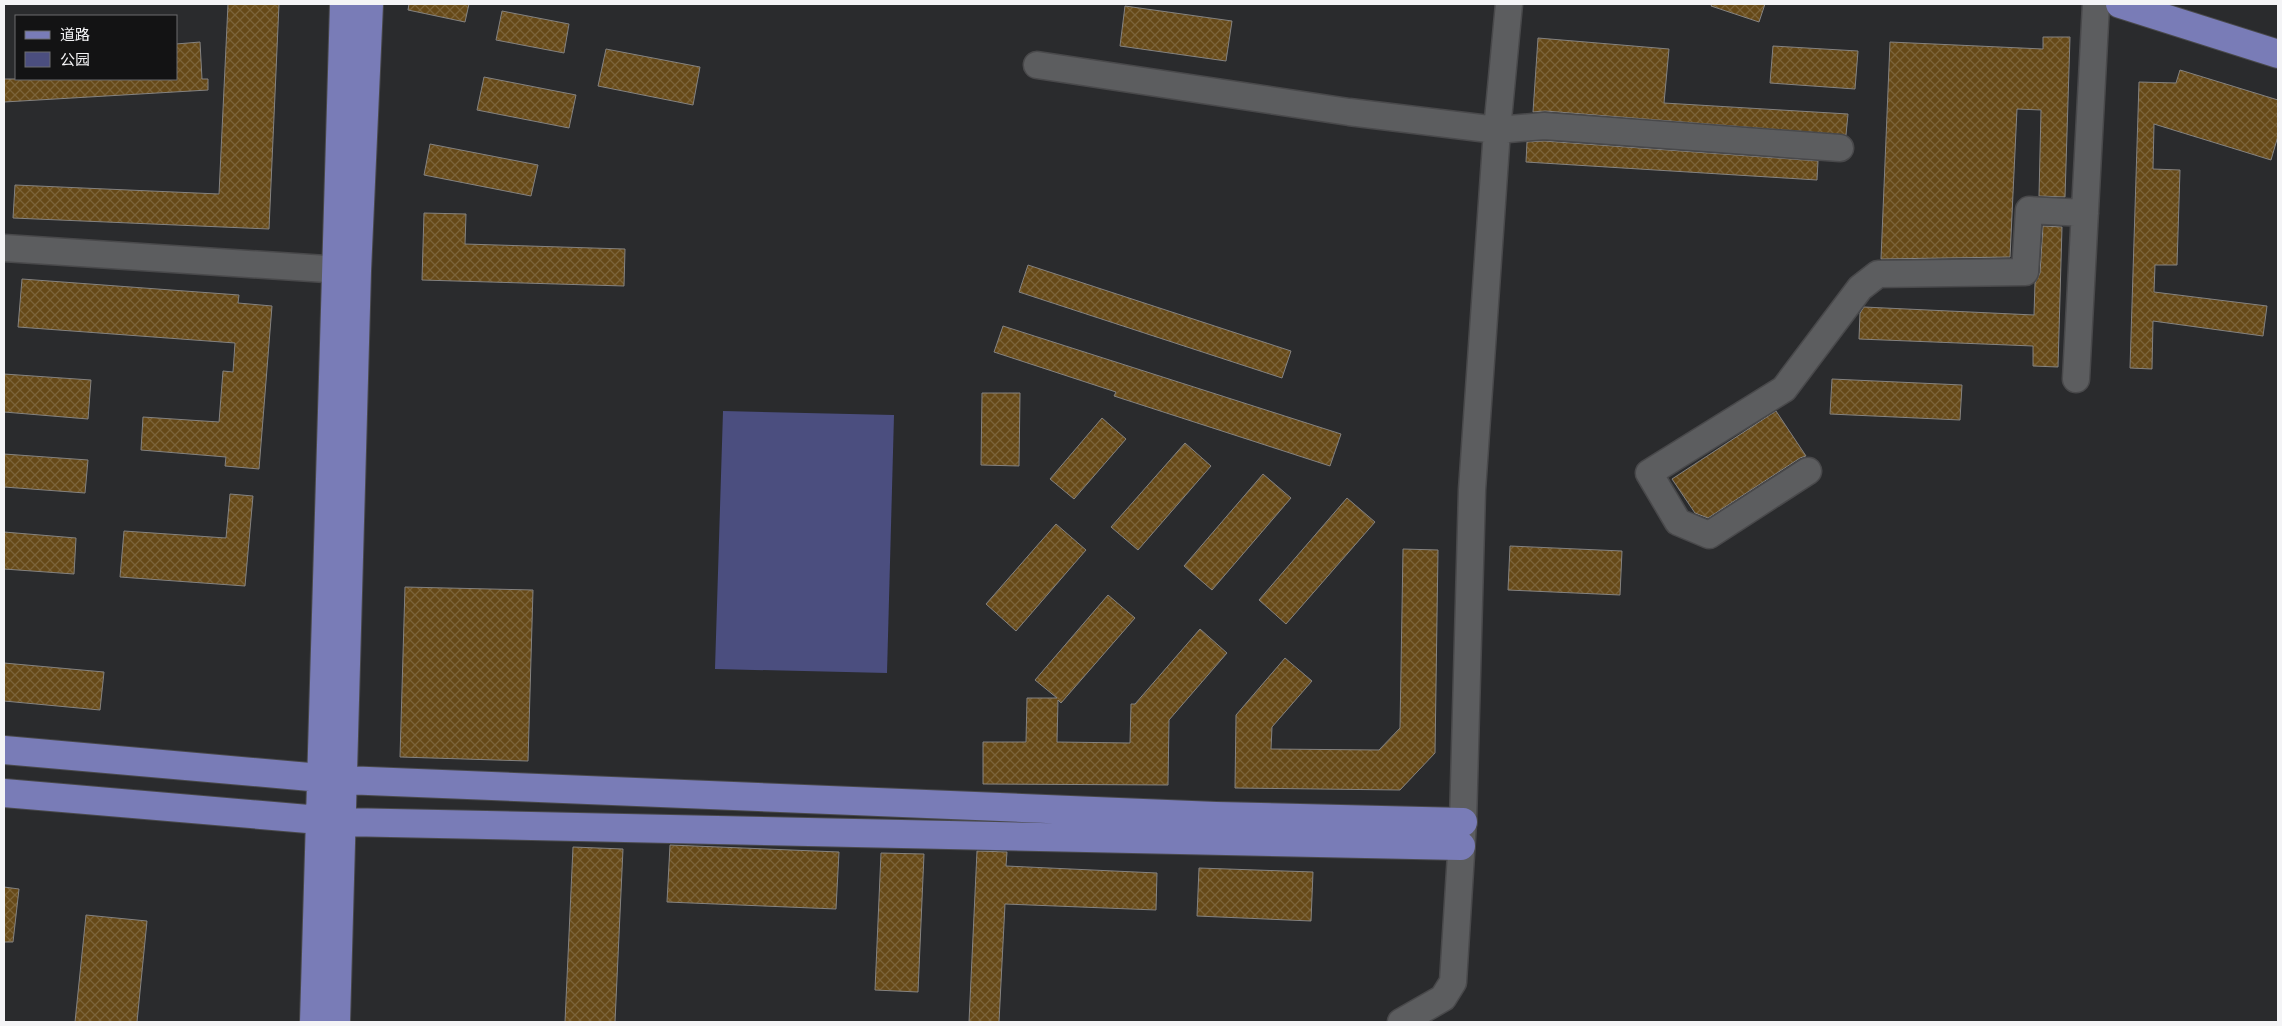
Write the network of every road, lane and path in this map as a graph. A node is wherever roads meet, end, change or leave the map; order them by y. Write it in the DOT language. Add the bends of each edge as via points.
graph roads {
  1 [pos="344,4"];
  2 [pos="369,4"];
  3 [pos="1509,4"];
  4 [pos="2096,4"];
  5 [pos="2120,4"];
  6 [pos="2278,54"];
  7 [pos="1037,65"];
  8 [pos="1497,130"];
  9 [pos="1840,148"];
  10 [pos="2085,213"];
  11 [pos="4,248"];
  12 [pos="347,270"];
  13 [pos="2076,379"];
  14 [pos="1808,471"];
  15 [pos="4,750"];
  16 [pos="333,779"];
  17 [pos="4,793"];
  18 [pos="332,821"];
  19 [pos="1462,834"];
  20 [pos="314,1022"];
  21 [pos="336,1022"];
  22 [pos="1401,1022"];
  1 -- 12 [label="main road"];
  2 -- 12 [label="main road"];
  3 -- 8 [label="street"];
  4 -- 10 [label="street"];
  5 -- 6 [label="main road"];
  7 -- 8 [label="street" via="1350,112"];
  8 -- 9 [label="street" via="1544,126"];
  8 -- 19 [label="street" via="1472,490"];
  10 -- 13 [label="street"];
  10 -- 14 [label="street" via="2028,210 2025,272 1878,274 1860,288 1784,389 1649,473 1678,522 1708,535"];
  11 -- 12 [label="street"];
  12 -- 16 [label="main road"];
  15 -- 16 [label="main road"];
  16 -- 18 [label="main road"];
  16 -- 19 [label="main road" via="1216,816"];
  17 -- 18 [label="main road"];
  18 -- 19 [label="main road"];
  18 -- 20 [label="main road"];
  18 -- 21 [label="main road"];
  19 -- 22 [label="street" via="1453,982 1443,998"];
}
